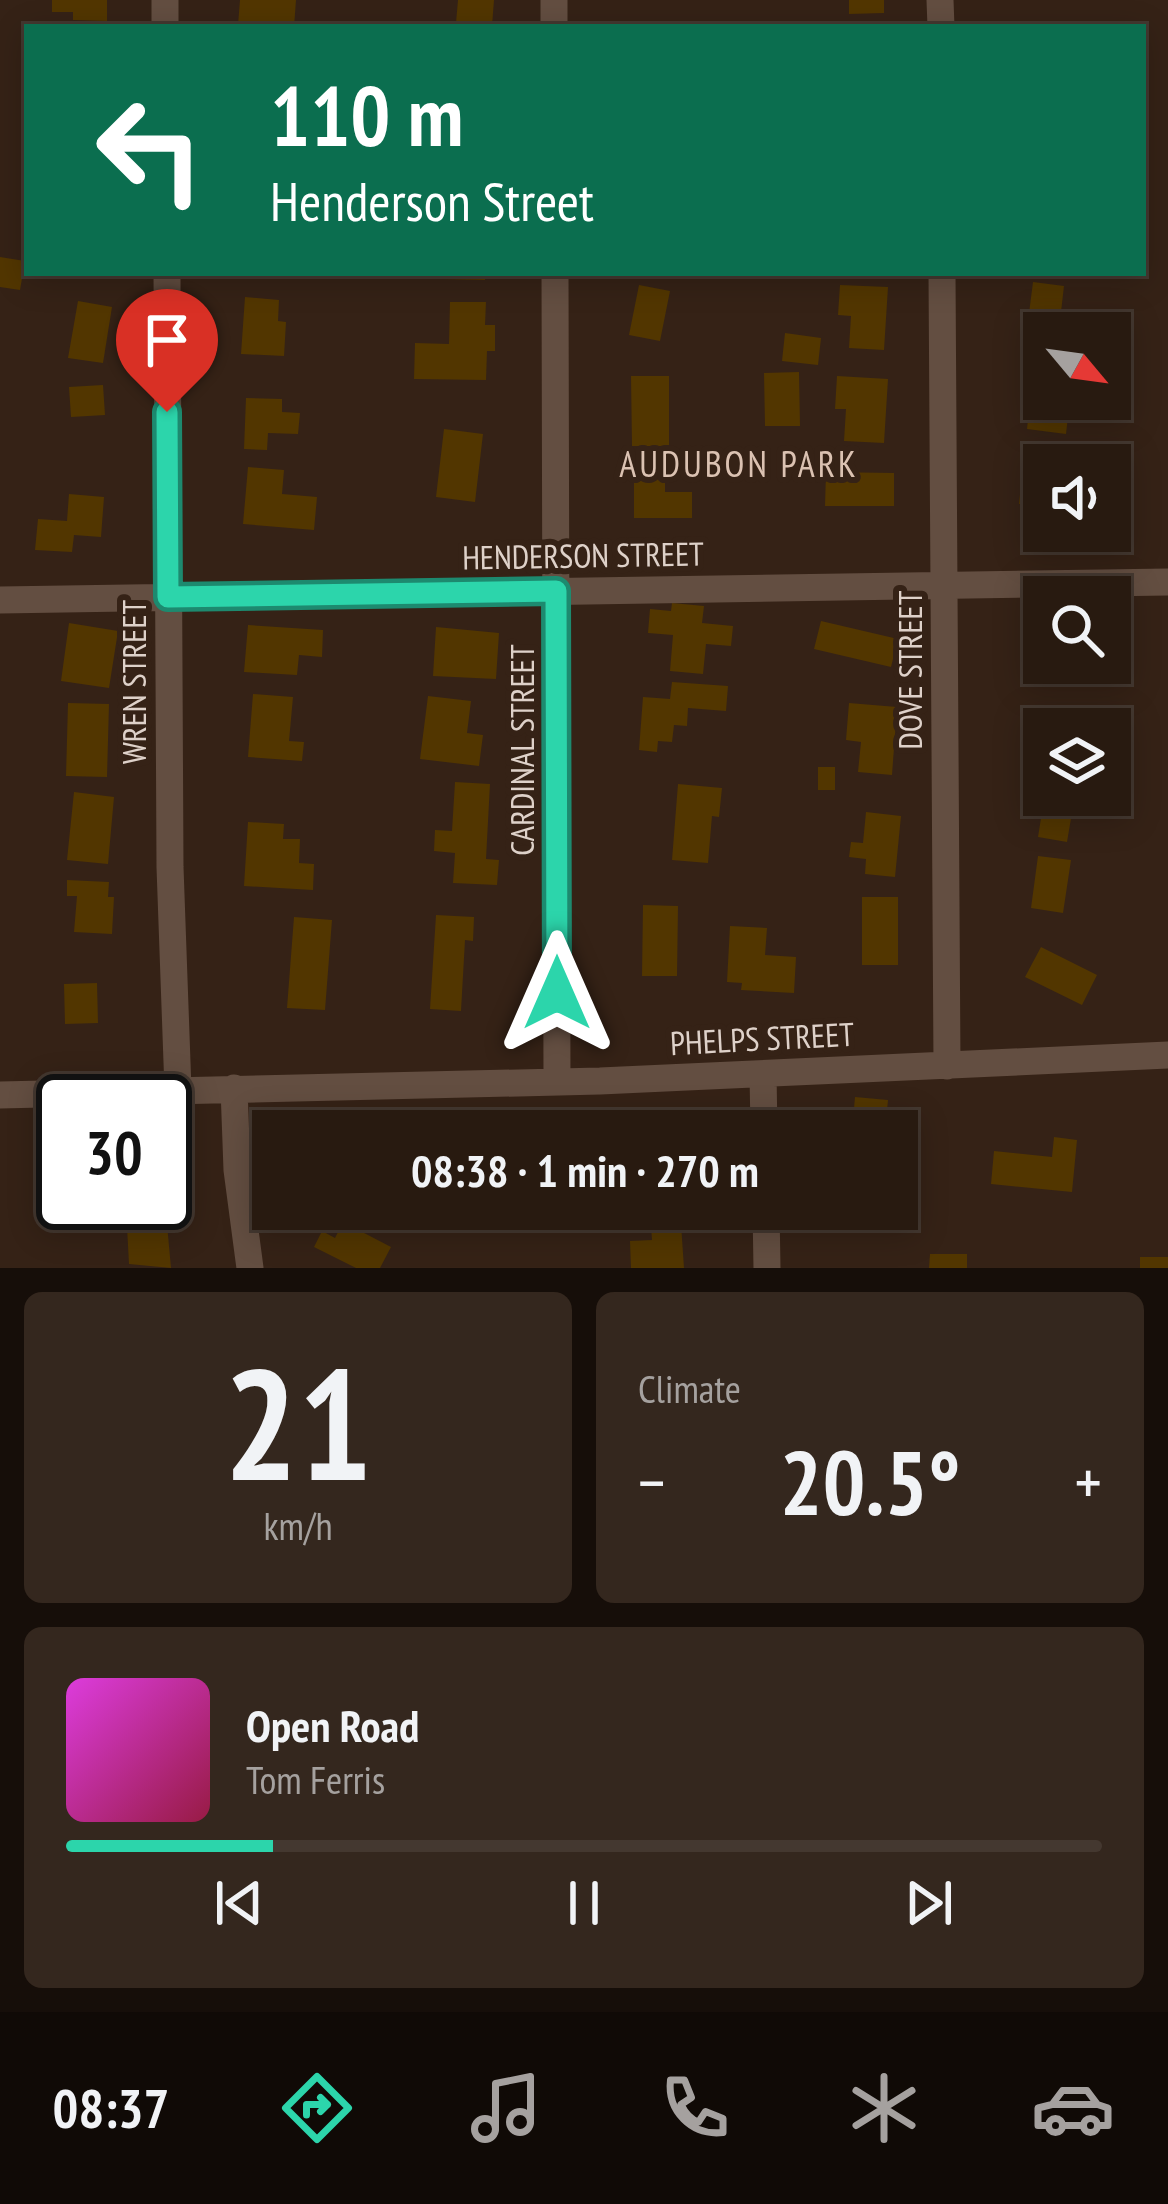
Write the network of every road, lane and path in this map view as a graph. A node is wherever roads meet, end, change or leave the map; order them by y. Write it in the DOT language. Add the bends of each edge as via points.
graph roads {
  1 [pos="166,276"];
  2 [pos="555,276"];
  3 [pos="942,276"];
  4 [pos="1168,582"];
  5 [pos="944,585"];
  6 [pos="556,591"];
  7 [pos="168,597"];
  8 [pos="0,600"];
  9 [pos="1168,1055"];
  10 [pos="947,1066"];
  11 [pos="177,1074"];
  12 [pos="763,1074"];
  13 [pos="557,1082"];
  14 [pos="235,1088"];
  15 [pos="192,1090"];
  16 [pos="36,1094"];
  17 [pos="0,1095"];
  18 [pos="764,1110"];
  19 [pos="766,1230"];
  20 [pos="250,1268"];
  21 [pos="767,1268"];
  1 -- 7 [label="street, WREN STREET"];
  2 -- 6 [label="street, CARDINAL STREET"];
  3 -- 5 [label="street, DOVE STREET"];
  4 -- 5 [label="street, HENDERSON STREET"];
  5 -- 6 [label="street, HENDERSON STREET"];
  5 -- 10 [label="street, DOVE STREET"];
  6 -- 7 [label="street, HENDERSON STREET"];
  6 -- 13 [label="street, CARDINAL STREET"];
  7 -- 8 [label="street, HENDERSON STREET"];
  7 -- 11 [label="street, WREN STREET"];
  9 -- 10 [label="street, PHELPS STREET"];
  10 -- 12 [label="street, PHELPS STREET"];
  12 -- 13 [label="street, PHELPS STREET"];
  12 -- 18 [label="street"];
  13 -- 14 [label="street, PHELPS STREET"];
  14 -- 15 [label="street, PHELPS STREET"];
  14 -- 20 [label="street"];
  16 -- 17 [label="street, PHELPS STREET"];
  19 -- 21 [label="street"];
}
